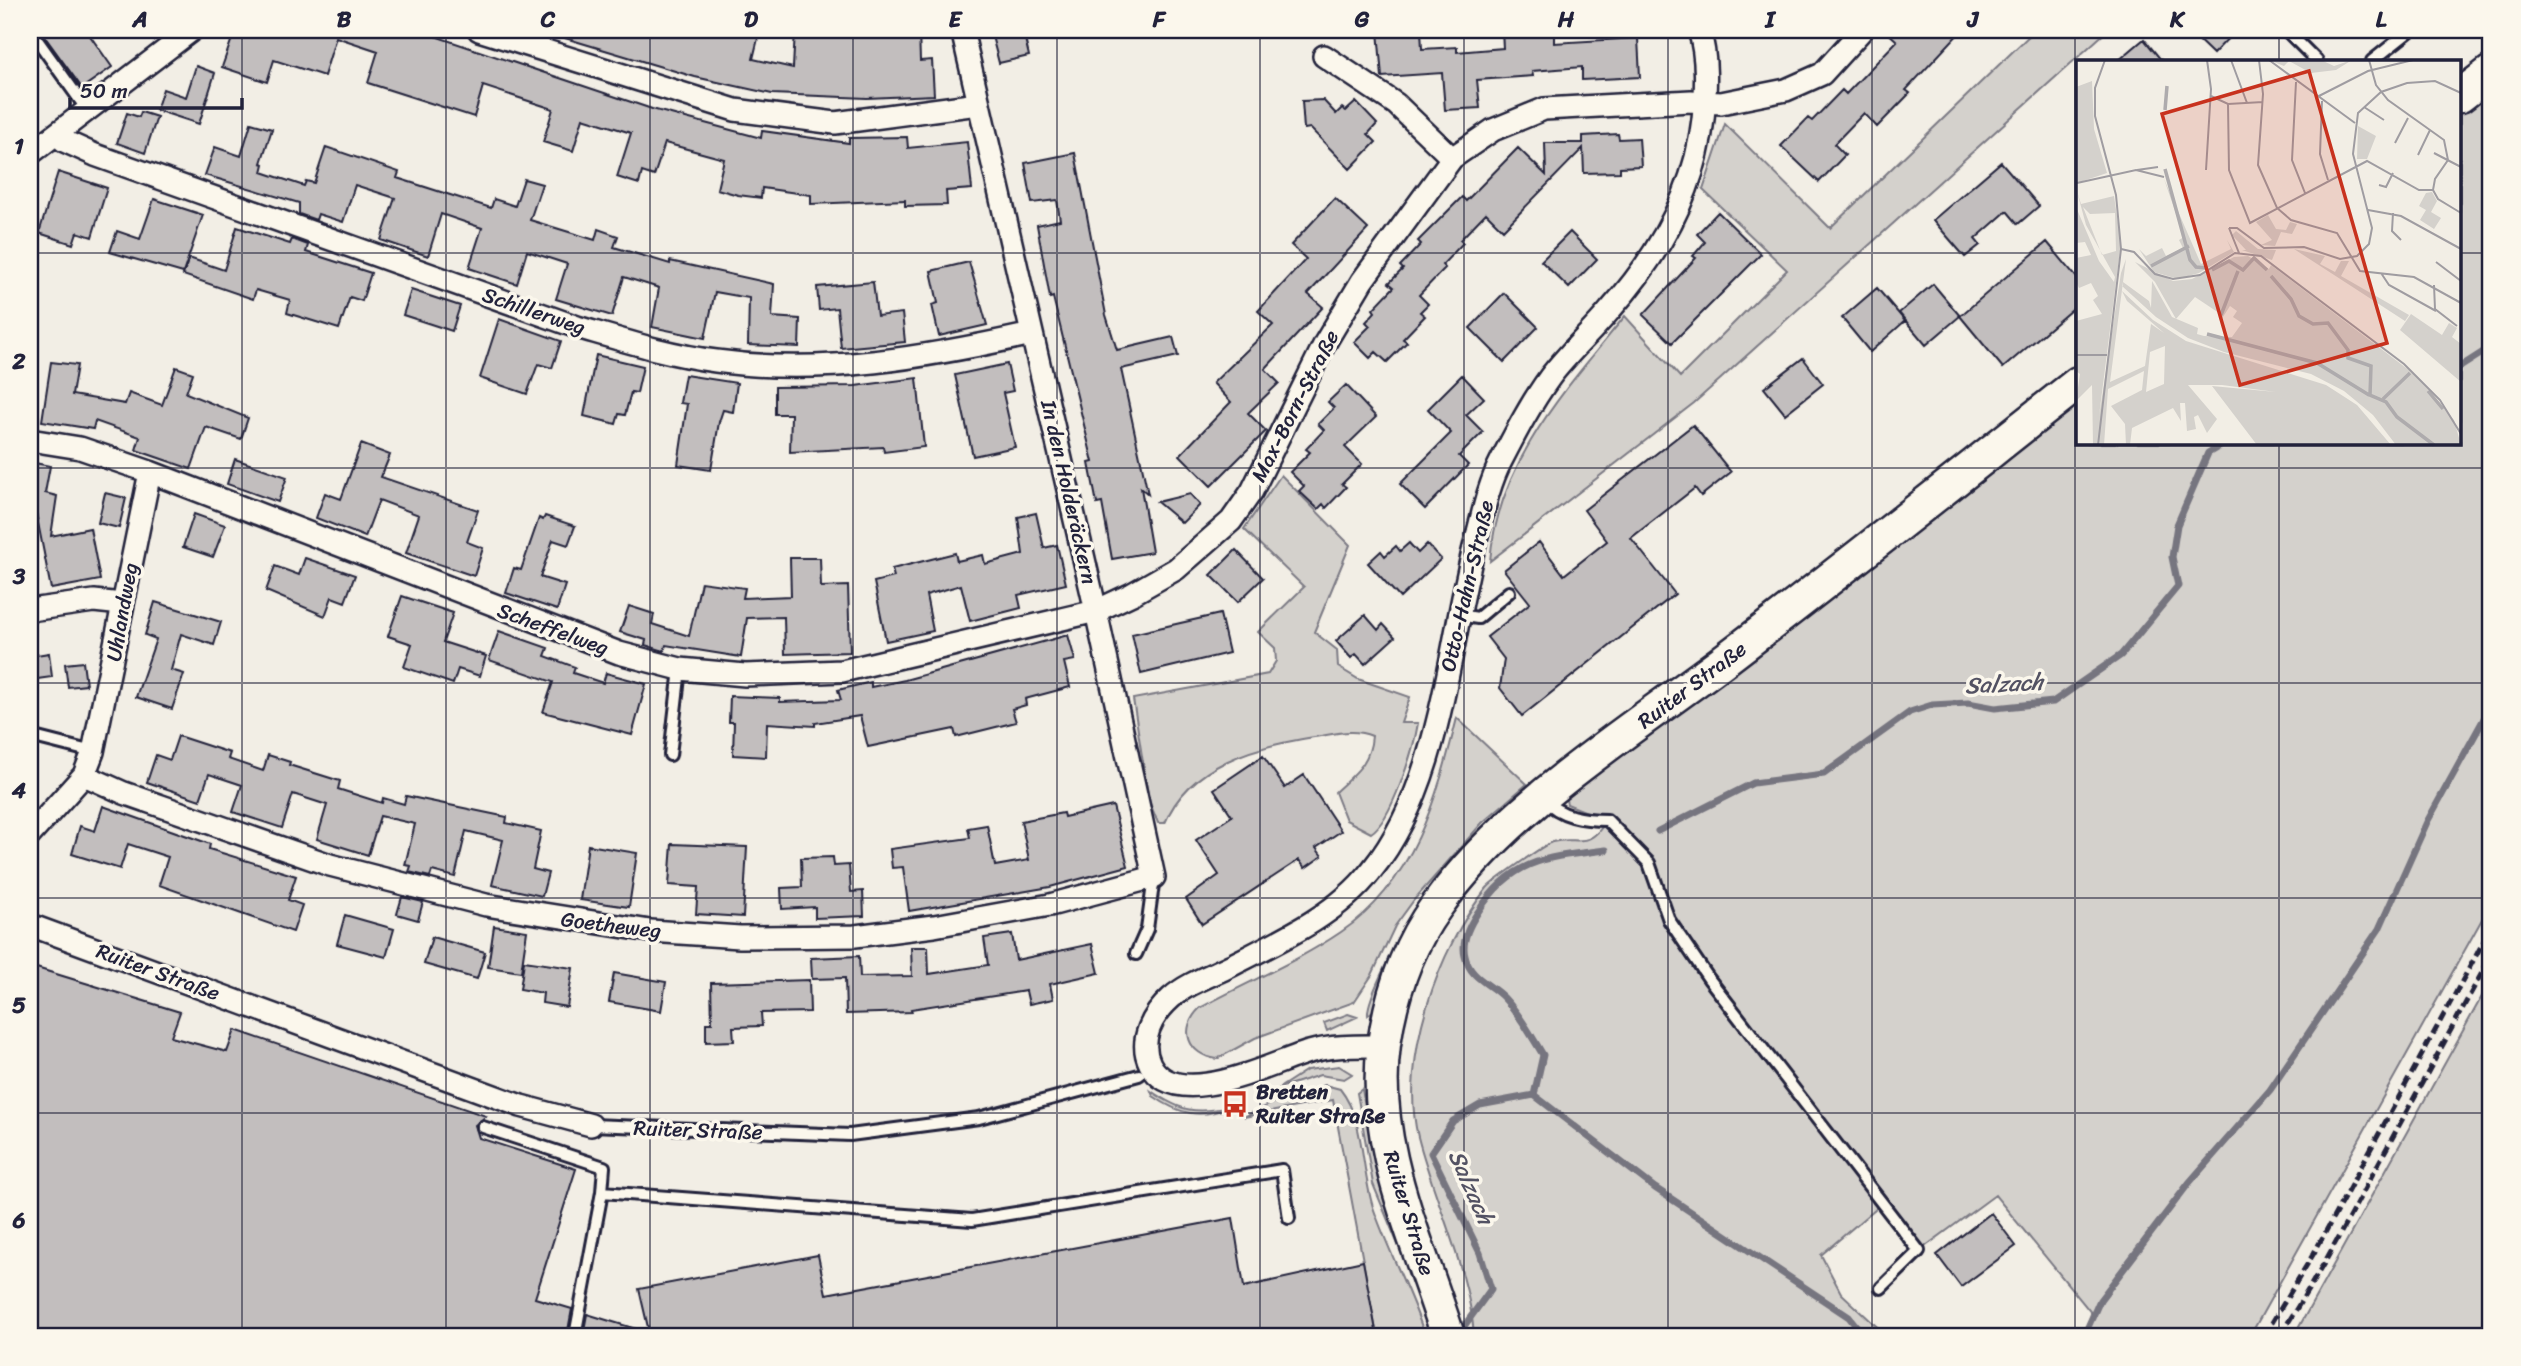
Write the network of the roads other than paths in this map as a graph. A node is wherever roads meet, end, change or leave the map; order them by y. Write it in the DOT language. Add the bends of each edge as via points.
graph roads {
  1 [pos="30,30"];
  2 [pos="192,30"];
  3 [pos="479,30"];
  4 [pos="962,30"];
  5 [pos="1699,30"];
  6 [pos="1862,30"];
  7 [pos="2286,30"];
  8 [pos="2411,30"];
  9 [pos="1324,56"];
  10 [pos="2316,60"];
  11 [pos="2373,60"];
  12 [pos="2491,72"];
  13 [pos="2462,94"];
  14 [pos="978,104"];
  15 [pos="1704,104"];
  16 [pos="88,111"];
  17 [pos="58,134"];
  18 [pos="30,154"];
  19 [pos="1452,158"];
  20 [pos="1032,334"];
  21 [pos="2076,385"];
  22 [pos="30,440"];
  23 [pos="150,472"];
  24 [pos="1509,592"];
  25 [pos="122,604"];
  26 [pos="30,610"];
  27 [pos="1096,611"];
  28 [pos="1458,615"];
  29 [pos="680,669"];
  30 [pos="30,736"];
  31 [pos="93,752"];
  32 [pos="670,755"];
  33 [pos="84,775"];
  34 [pos="1542,797"];
  35 [pos="30,835"];
  36 [pos="1154,877"];
  37 [pos="30,925"];
  38 [pos="1136,954"];
  39 [pos="1384,1046"];
  40 [pos="1146,1072"];
  41 [pos="591,1125"];
  42 [pos="483,1127"];
  43 [pos="602,1192"];
  44 [pos="1289,1218"];
  45 [pos="1881,1288"];
  46 [pos="1446,1327"];
  47 [pos="575,1336"];
  1 -- 16 [label="lane"];
  2 -- 16 [label="street"];
  3 -- 14 [label="street" via="735,110 835,123"];
  4 -- 14 [label="street, In den Holderäckern"];
  5 -- 15 [label="street, Otto-Hahn-Straße"];
  6 -- 15 [label="street, Max-Born-Straße" via="1822,74 1786,90"];
  7 -- 10 [label="lane"];
  8 -- 11 [label="lane"];
  9 -- 19 [label="street" via="1396,104"];
  12 -- 13 [label="street"];
  14 -- 20 [label="street, In den Holderäckern"];
  15 -- 19 [label="street, Max-Born-Straße" via="1544,108 1493,131"];
  15 -- 28 [label="street, Otto-Hahn-Straße" via="1699,149 1686,194 1668,232 1610,311 1551,376 1496,470"];
  16 -- 17 [label="street"];
  17 -- 18 [label="street"];
  17 -- 20 [label="street, Schillerweg" via="95,155 564,322 717,362 841,367 935,356"];
  19 -- 27 [label="street, Max-Born-Straße" via="1378,259 1325,343 1252,491 1231,521 1176,569"];
  20 -- 27 [label="street, In den Holderäckern"];
  21 -- 34 [label="street, Ruiter Straße" via="1779,619"];
  22 -- 23 [label="street, Scheffelweg" via="80,448"];
  23 -- 25 [label="street, Uhlandweg"];
  23 -- 29 [label="street, Scheffelweg" via="562,634"];
  24 -- 28 [label="lane" via="1478,618"];
  25 -- 26 [label="street" via="94,601"];
  25 -- 31 [label="street, Uhlandweg"];
  27 -- 29 [label="street, Scheffelweg" via="842,671 744,675"];
  27 -- 36 [label="street, In den Holderäckern"];
  28 -- 40 [label="street, Otto-Hahn-Straße" via="1438,713 1411,805 1376,866 1331,909 1168,1000 1148,1028"];
  29 -- 32 [label="lane"];
  30 -- 31 [label="lane"];
  31 -- 33 [label="street, Uhlandweg"];
  33 -- 35 [label="street, Uhlandweg"];
  33 -- 36 [label="street, Goetheweg" via="330,865 486,905 650,931 740,937 855,936 1050,905"];
  34 -- 39 [label="street, Ruiter Straße" via="1469,867 1436,907 1412,947 1393,995"];
  34 -- 45 [label="lane" via="1554,811 1607,820 1648,863 1669,920 1709,979 1919,1251"];
  36 -- 38 [label="lane, In den Holderäckern" via="1147,929"];
  37 -- 41 [label="street, Ruiter Straße" via="521,1106"];
  39 -- 40 [label="street" via="1310,1051 1219,1083 1175,1083"];
  39 -- 46 [label="street, Ruiter Straße" via="1385,1130 1394,1177"];
  40 -- 41 [label="lane, Ruiter Straße" via="979,1118 850,1135"];
  42 -- 43 [label="lane" via="604,1167"];
  43 -- 44 [label="lane" via="972,1220 1282,1170"];
  43 -- 47 [label="lane"];
}
